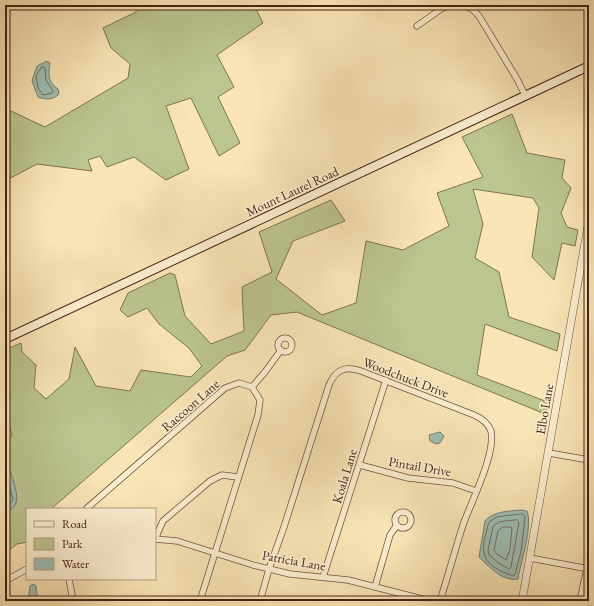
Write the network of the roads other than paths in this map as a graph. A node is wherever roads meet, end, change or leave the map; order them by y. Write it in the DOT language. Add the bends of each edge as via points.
graph roads {
  1 [pos="450,5"];
  2 [pos="463,5"];
  3 [pos="417,26"];
  4 [pos="589,66"];
  5 [pos="526,95"];
  6 [pos="589,220"];
  7 [pos="5,339"];
  8 [pos="281,350"];
  9 [pos="386,380"];
  10 [pos="252,387"];
  11 [pos="549,453"];
  12 [pos="589,460"];
  13 [pos="360,465"];
  14 [pos="238,477"];
  15 [pos="476,491"];
  16 [pos="87,508"];
  17 [pos="397,525"];
  18 [pos="156,537"];
  19 [pos="156,539"];
  20 [pos="215,553"];
  21 [pos="530,558"];
  22 [pos="588,568"];
  23 [pos="269,569"];
  24 [pos="26,570"];
  25 [pos="323,577"];
  26 [pos="69,580"];
  27 [pos="5,581"];
  28 [pos="375,587"];
  29 [pos="417,599"];
  30 [pos="73,601"];
  31 [pos="200,601"];
  32 [pos="260,601"];
  33 [pos="430,601"];
  34 [pos="440,601"];
  35 [pos="522,601"];
  36 [pos="580,601"];
  1 -- 3 [label="street"];
  2 -- 5 [label="street" via="479,16"];
  4 -- 5 [label="main road, Mount Laurel Road"];
  5 -- 7 [label="main road, Mount Laurel Road"];
  6 -- 11 [label="street, Elbo Lane"];
  8 -- 10 [label="street"];
  9 -- 13 [label="street, Koala Lane"];
  9 -- 15 [label="street, Woodchuck Drive" via="474,415 486,423 490,431 490,445 485,469"];
  9 -- 23 [label="street, Woodchuck Drive" via="351,368 341,369 333,376"];
  10 -- 14 [label="street" via="260,400 259,410"];
  10 -- 16 [label="street, Raccoon Lane" via="239,382 225,388"];
  11 -- 12 [label="street"];
  11 -- 21 [label="street, Elbo Lane"];
  13 -- 15 [label="street, Pintail Drive" via="408,478 453,483"];
  13 -- 25 [label="street, Koala Lane"];
  14 -- 18 [label="street" via="222,475 210,481 164,521"];
  14 -- 20 [label="street"];
  15 -- 34 [label="street, Woodchuck Drive"];
  17 -- 28 [label="street" via="390,535"];
  19 -- 20 [label="street, Patricia Lane" via="177,541"];
  20 -- 23 [label="street, Patricia Lane"];
  20 -- 31 [label="street"];
  21 -- 22 [label="street"];
  21 -- 35 [label="street, Elbo Lane"];
  22 -- 36 [label="street"];
  23 -- 25 [label="street, Patricia Lane"];
  23 -- 32 [label="street, Woodchuck Drive"];
  24 -- 27 [label="street"];
  25 -- 28 [label="street, Patricia Lane"];
  26 -- 30 [label="street"];
  28 -- 29 [label="street, Patricia Lane"];
  29 -- 33 [label="street, Patricia Lane"];
}
